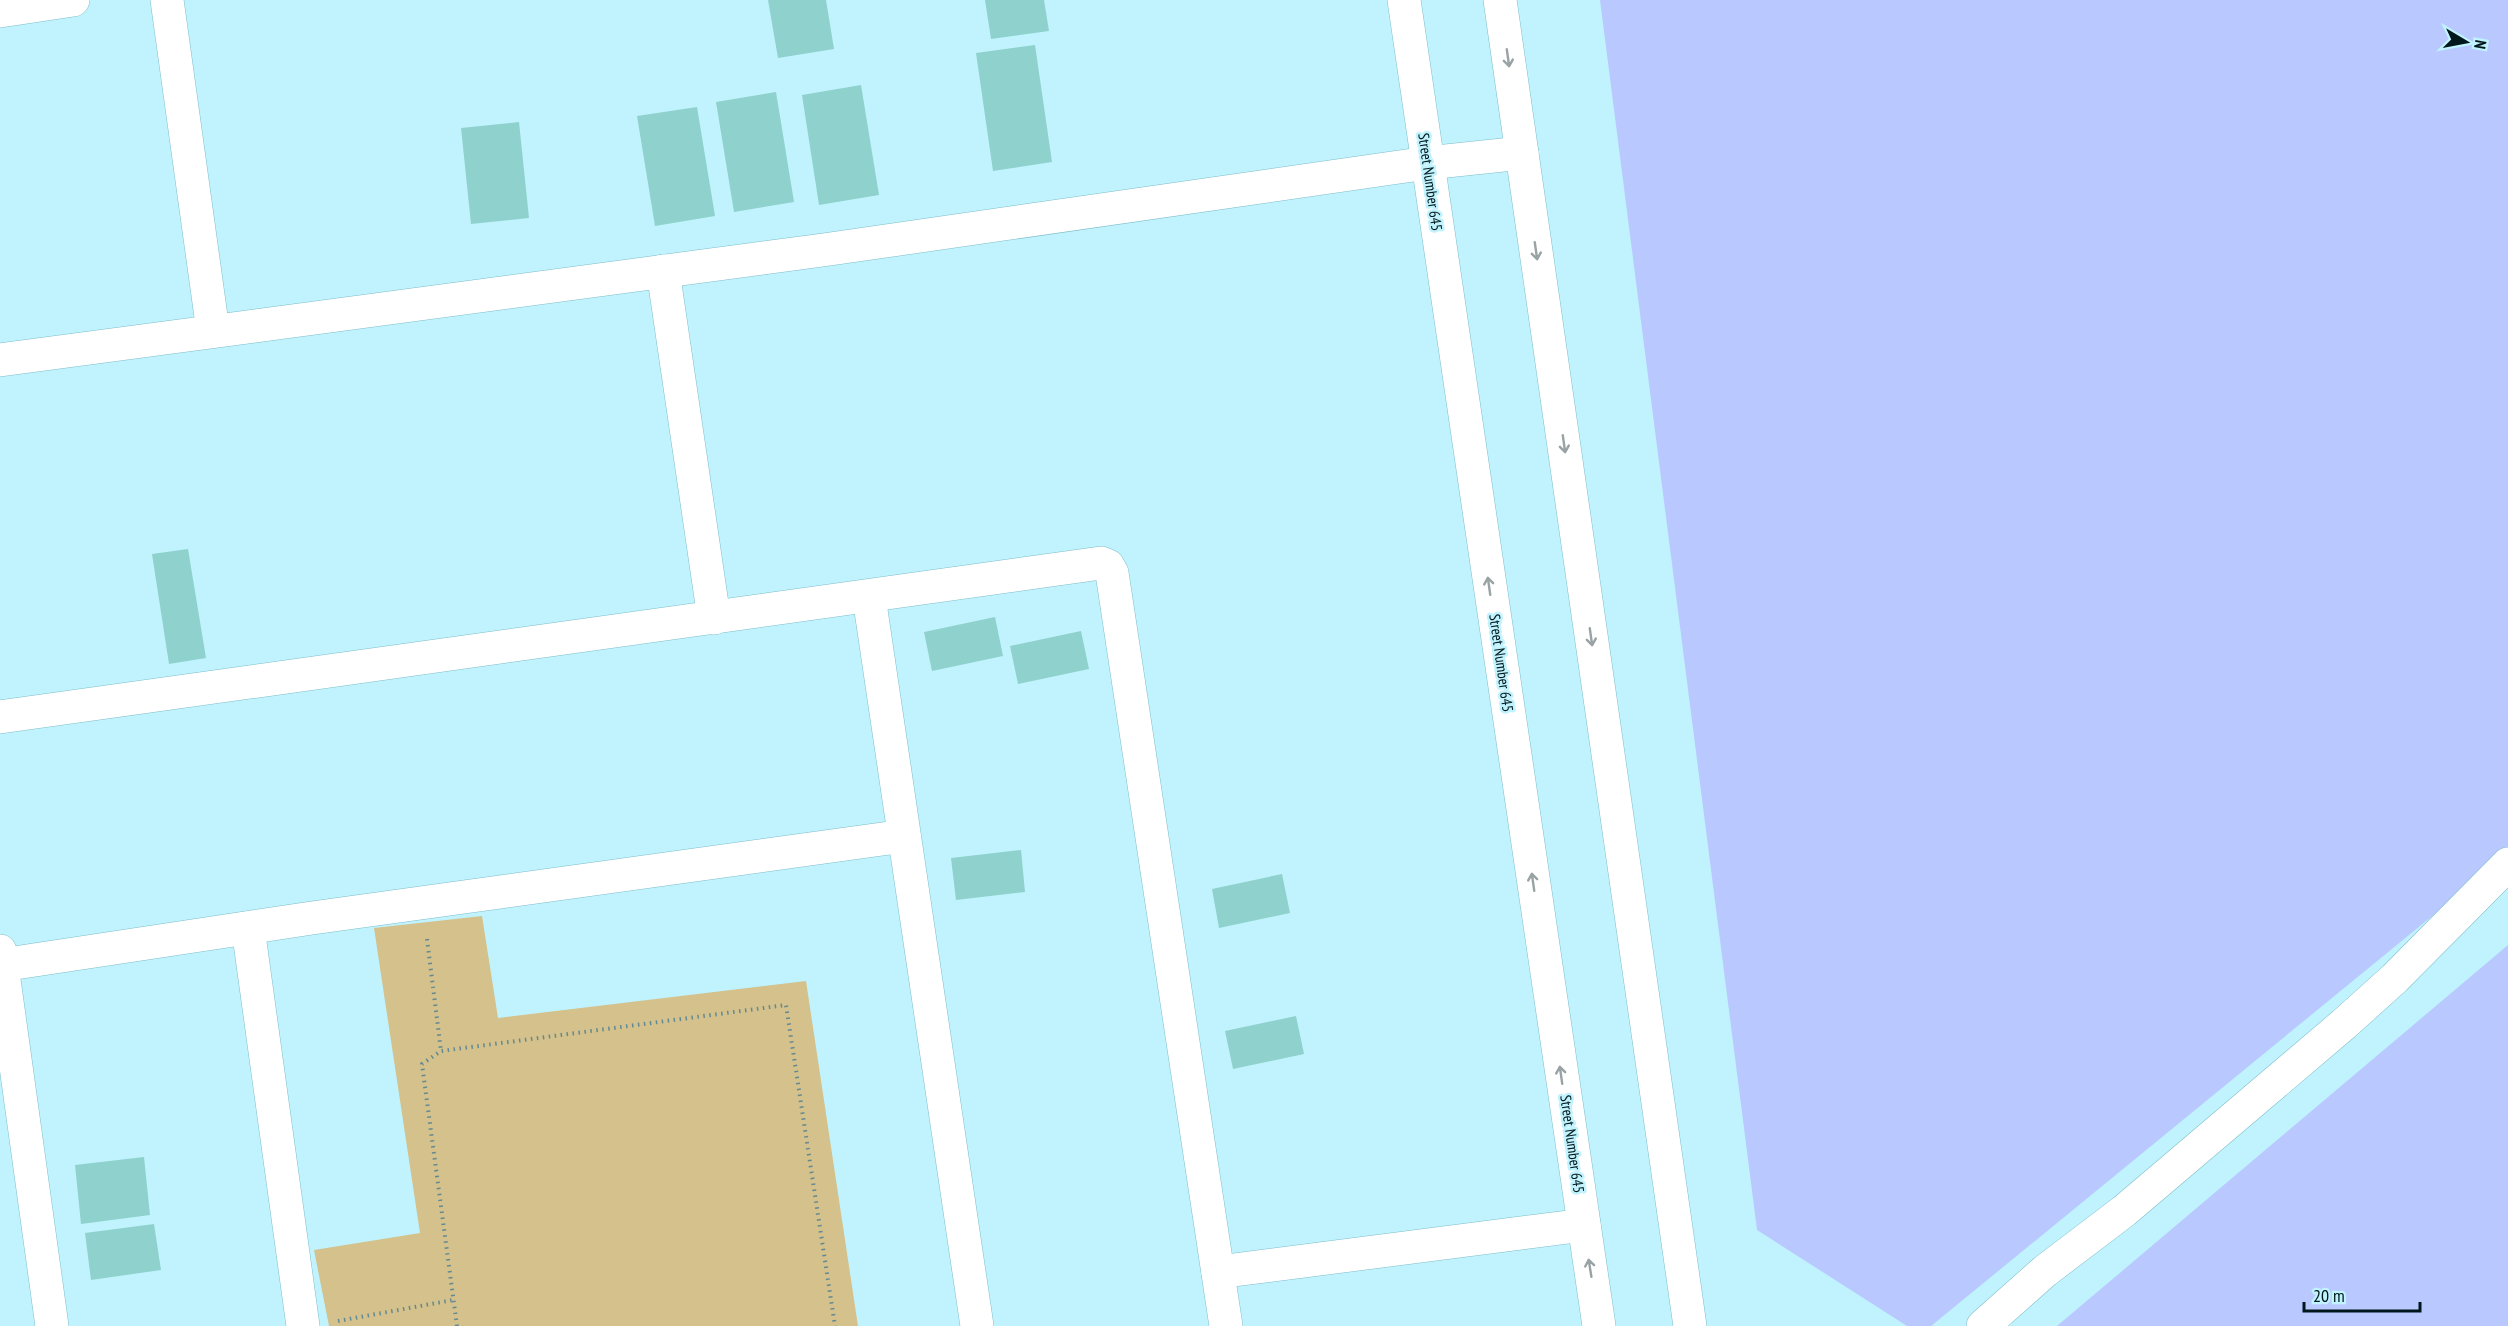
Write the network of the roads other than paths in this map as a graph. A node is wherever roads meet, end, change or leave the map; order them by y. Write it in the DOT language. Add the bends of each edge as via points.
graph roads {
  1 [pos="73,0"];
  2 [pos="167,0"];
  3 [pos="1404,0"];
  4 [pos="1500,0"];
  5 [pos="0,11"];
  6 [pos="1522,153"];
  7 [pos="1427,163"];
  8 [pos="663,271"];
  9 [pos="213,331"];
  10 [pos="0,360"];
  11 [pos="869,597"];
  12 [pos="714,618"];
  13 [pos="0,717"];
  14 [pos="903,836"];
  15 [pos="2508,864"];
  16 [pos="248,928"];
  17 [pos="1,958"];
  18 [pos="1584,1225"];
  19 [pos="1218,1272"];
  20 [pos="52,1326"];
  21 [pos="303,1326"];
  22 [pos="976,1326"];
  23 [pos="1226,1326"];
  24 [pos="1599,1326"];
  25 [pos="1690,1326"];
  26 [pos="1983,1326"];
  1 -- 5 [label="street"];
  2 -- 9 [label="street"];
  3 -- 7 [label="street, Street Number 645"];
  4 -- 6 [label="street, one-way"];
  6 -- 7 [label="street"];
  6 -- 25 [label="street, one-way"];
  7 -- 8 [label="street"];
  18 -- 7 [label="street, Street Number 645, one-way"];
  8 -- 9 [label="street"];
  8 -- 12 [label="street"];
  9 -- 10 [label="street"];
  11 -- 12 [label="street"];
  11 -- 14 [label="street"];
  11 -- 19 [label="street" via="1101,563 1112,573"];
  12 -- 13 [label="street"];
  14 -- 16 [label="street"];
  14 -- 22 [label="street"];
  15 -- 26 [label="street" via="2344,1024"];
  16 -- 17 [label="street"];
  16 -- 21 [label="street"];
  17 -- 20 [label="street"];
  18 -- 19 [label="street"];
  24 -- 18 [label="street, Street Number 645, one-way"];
  19 -- 23 [label="street"];
}
